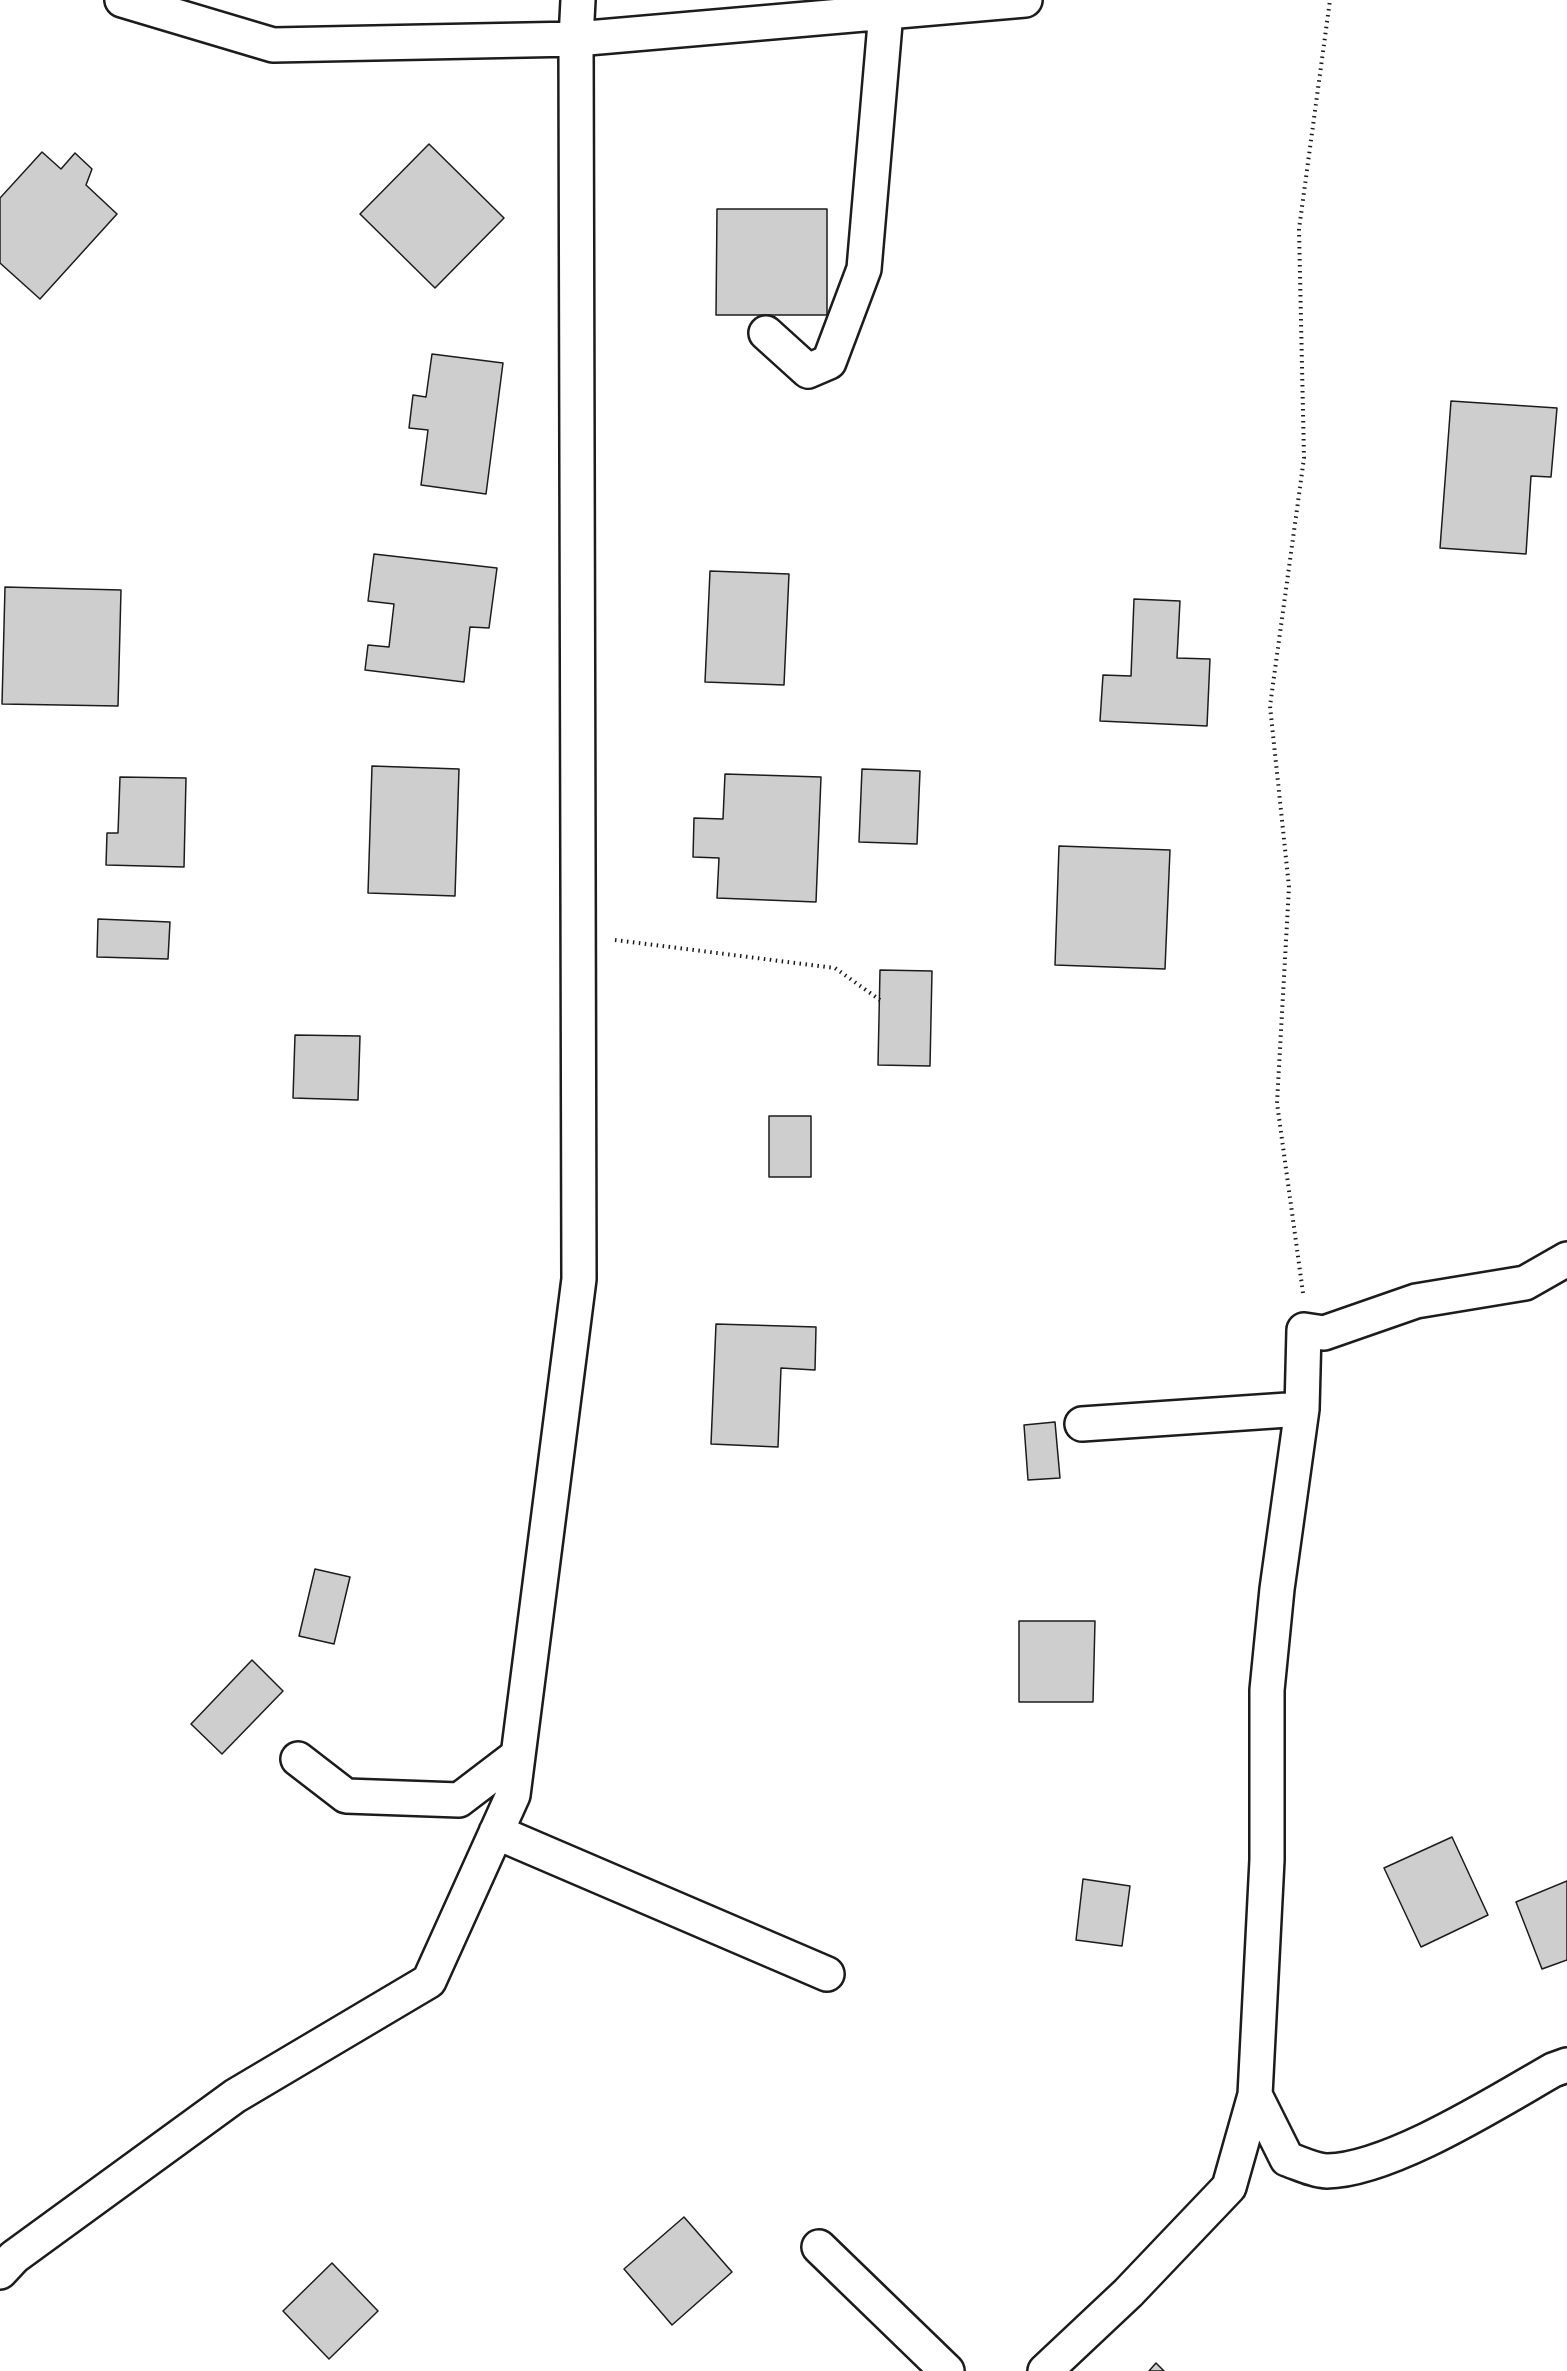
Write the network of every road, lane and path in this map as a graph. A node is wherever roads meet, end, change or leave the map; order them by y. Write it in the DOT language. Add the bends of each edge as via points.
graph roads {
  1 [pos="122,0"];
  2 [pos="578,0"];
  3 [pos="1330,0"];
  4 [pos="1012,1"];
  5 [pos="886,12"];
  6 [pos="576,39"];
  7 [pos="766,333"];
  8 [pos="578,935"];
  9 [pos="880,1000"];
  10 [pos="1567,1259"];
  11 [pos="1304,1330"];
  12 [pos="1302,1409"];
  13 [pos="1082,1424"];
  14 [pos="518,1755"];
  15 [pos="298,1760"];
  16 [pos="496,1832"];
  17 [pos="827,1974"];
  18 [pos="1567,2065"];
  19 [pos="1255,2095"];
  20 [pos="819,2247"];
  21 [pos="0,2272"];
  22 [pos="947,2371"];
  23 [pos="1045,2371"];
  1 -- 6 [label="street" via="273,45"];
  2 -- 6 [label="street"];
  3 -- 11 [label="path" via="1299,229 1304,458 1270,706 1289,887 1277,1103 1302,1271"];
  4 -- 5 [label="street"];
  5 -- 6 [label="street"];
  5 -- 7 [label="street" via="864,269 829,362 808,371"];
  6 -- 8 [label="street"];
  8 -- 9 [label="path" via="836,968"];
  8 -- 14 [label="street" via="579,1280"];
  10 -- 11 [label="street" via="1524,1283 1416,1301 1324,1333"];
  11 -- 12 [label="street"];
  12 -- 13 [label="street"];
  12 -- 19 [label="street" via="1267,1690 1267,1860"];
  14 -- 15 [label="street" via="459,1800 346,1797"];
  14 -- 16 [label="street" via="513,1795"];
  16 -- 17 [label="street"];
  16 -- 21 [label="street" via="429,1981 235,2096"];
  18 -- 19 [label="street" via="1378,2162 1325,2171 1287,2159"];
  19 -- 23 [label="street" via="1229,2187 1128,2294"];
  20 -- 22 [label="street"];
}
